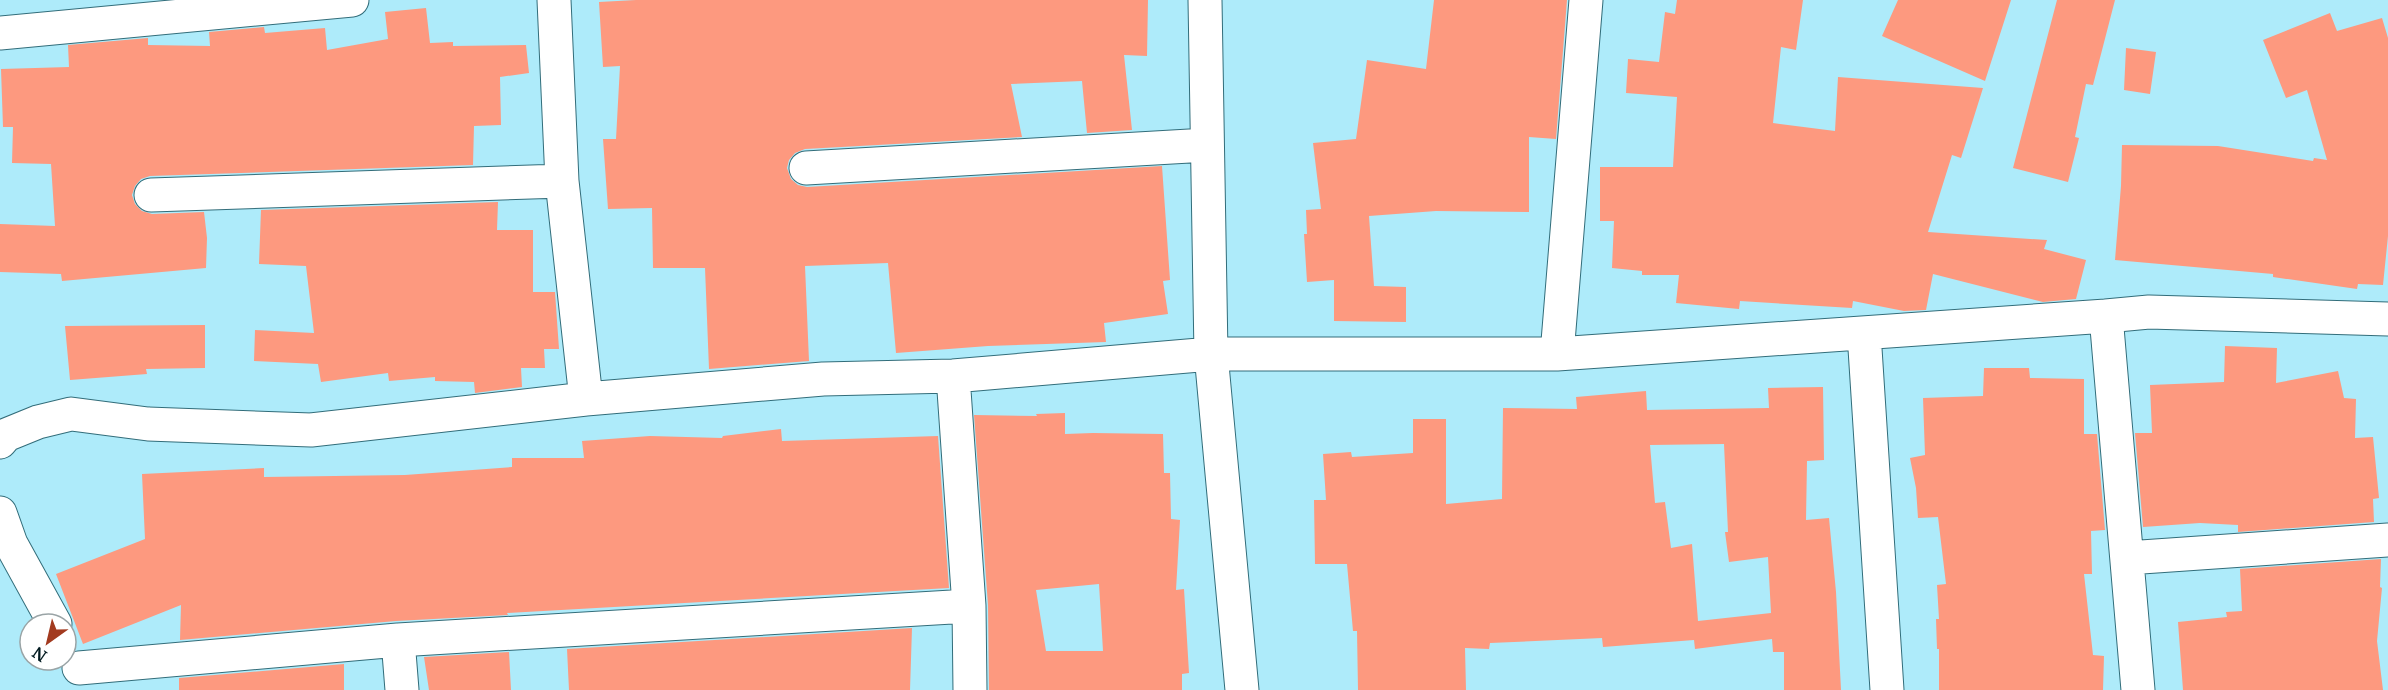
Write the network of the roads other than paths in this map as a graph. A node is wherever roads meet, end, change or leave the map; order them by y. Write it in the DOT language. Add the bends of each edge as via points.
graph roads {
  1 [pos="352,0"];
  2 [pos="554,0"];
  3 [pos="1204,0"];
  4 [pos="1586,0"];
  5 [pos="0,33"];
  6 [pos="1208,145"];
  7 [pos="806,168"];
  8 [pos="562,181"];
  9 [pos="151,195"];
  10 [pos="2106,316"];
  11 [pos="2388,322"];
  12 [pos="1864,333"];
  13 [pos="1211,354"];
  14 [pos="1557,354"];
  15 [pos="953,376"];
  16 [pos="586,399"];
  17 [pos="0,442"];
  18 [pos="0,513"];
  19 [pos="2388,540"];
  20 [pos="2127,558"];
  21 [pos="969,606"];
  22 [pos="48,612"];
  23 [pos="398,640"];
  24 [pos="79,668"];
  25 [pos="402,690"];
  26 [pos="970,690"];
  27 [pos="1242,690"];
  28 [pos="1887,690"];
  29 [pos="2138,690"];
  1 -- 5 [label="street"];
  2 -- 8 [label="street"];
  3 -- 6 [label="street"];
  4 -- 14 [label="street"];
  6 -- 7 [label="street"];
  6 -- 13 [label="street"];
  8 -- 9 [label="street"];
  8 -- 16 [label="street"];
  10 -- 11 [label="street" via="2149,312"];
  10 -- 12 [label="street"];
  10 -- 20 [label="street"];
  12 -- 14 [label="street"];
  12 -- 28 [label="street"];
  13 -- 14 [label="street"];
  13 -- 15 [label="street"];
  13 -- 27 [label="street"];
  15 -- 16 [label="street" via="823,379"];
  15 -- 21 [label="street"];
  16 -- 17 [label="street" via="310,430 148,424 70,414 38,422 6,435"];
  18 -- 22 [label="street" via="11,544"];
  19 -- 20 [label="street"];
  20 -- 29 [label="street"];
  21 -- 23 [label="street"];
  21 -- 26 [label="street"];
  23 -- 24 [label="street"];
  23 -- 25 [label="street"];
}
